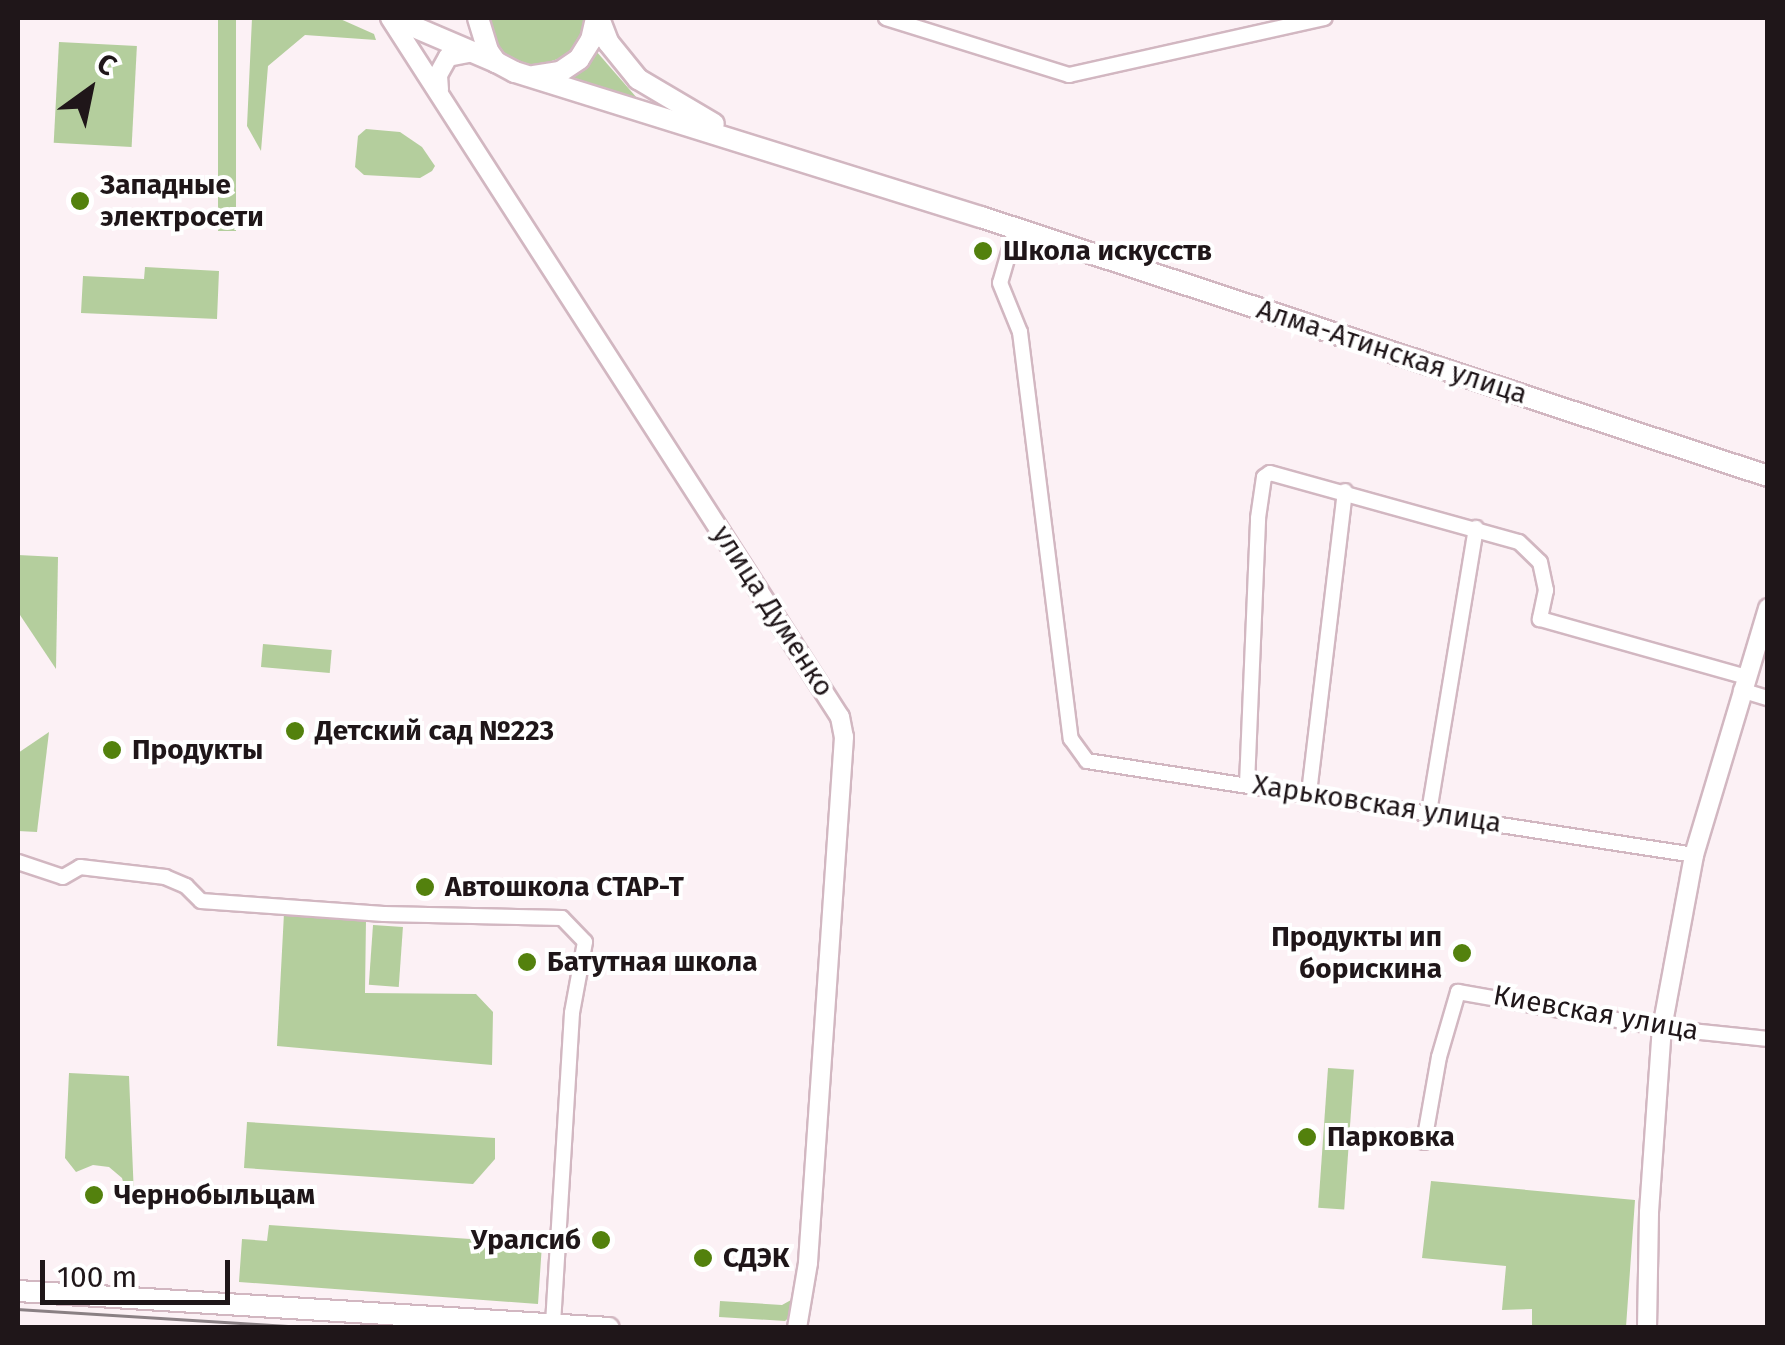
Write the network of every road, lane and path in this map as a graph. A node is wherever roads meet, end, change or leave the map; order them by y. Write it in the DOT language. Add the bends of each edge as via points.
graph roads {
  1 [pos="391,18"];
  2 [pos="478,18"];
  3 [pos="597,18"];
  4 [pos="886,18"];
  5 [pos="1325,18"];
  6 [pos="473,52"];
  7 [pos="496,62"];
  8 [pos="532,76"];
  9 [pos="438,90"];
  10 [pos="756,146"];
  11 [pos="1016,228"];
  12 [pos="1768,476"];
  13 [pos="1344,491"];
  14 [pos="1476,528"];
  15 [pos="1766,616"];
  16 [pos="1743,683"];
  17 [pos="1768,698"];
  18 [pos="1247,784"];
  19 [pos="1309,793"];
  20 [pos="1428,812"];
  21 [pos="1694,855"];
  22 [pos="18,862"];
  23 [pos="1662,1028"];
  24 [pos="1768,1039"];
  25 [pos="1424,1142"];
  26 [pos="18,1291"];
  27 [pos="553,1324"];
  28 [pos="610,1328"];
  29 [pos="798,1328"];
  30 [pos="1647,1328"];
  1 -- 6 [label="main road, Алма-Атинская улица"];
  1 -- 9 [label="street, улица Думенко"];
  2 -- 7 [label="main road"];
  3 -- 8 [label="main road, Алма-Атинская улица" via="579,59 560,72"];
  3 -- 10 [label="main road, Алма-Атинская улица" via="638,79"];
  4 -- 5 [label="street" via="1069,75"];
  6 -- 7 [label="main road, Алма-Атинская улица"];
  6 -- 9 [label="street" via="448,57"];
  7 -- 8 [label="main road, Алма-Атинская улица"];
  8 -- 10 [label="main road, Алма-Атинская улица"];
  9 -- 29 [label="street, улица Думенко" via="840,717 844,737 808,1263"];
  10 -- 11 [label="main road, Алма-Атинская улица"];
  11 -- 12 [label="main road, Алма-Атинская улица"];
  11 -- 18 [label="street, Харьковская улица" via="1000,283 1020,332 1071,739 1087,761"];
  13 -- 14 [label="street"];
  13 -- 18 [label="street" via="1266,474 1258,518"];
  13 -- 19 [label="street"];
  14 -- 16 [label="street" via="1519,542 1540,562 1546,590 1540,619"];
  14 -- 20 [label="street"];
  15 -- 16 [label="street"];
  16 -- 17 [label="street"];
  16 -- 21 [label="street"];
  18 -- 19 [label="street, Харьковская улица"];
  19 -- 20 [label="street, Харьковская улица"];
  20 -- 21 [label="street, Харьковская улица"];
  21 -- 23 [label="street"];
  22 -- 27 [label="street" via="63,876 80,867 165,877 201,901 562,918 585,942 572,1013"];
  23 -- 24 [label="street, Киевская улица"];
  23 -- 25 [label="street, Киевская улица" via="1458,992"];
  23 -- 30 [label="street"];
  26 -- 27 [label="main road"];
  27 -- 28 [label="main road"];
}
